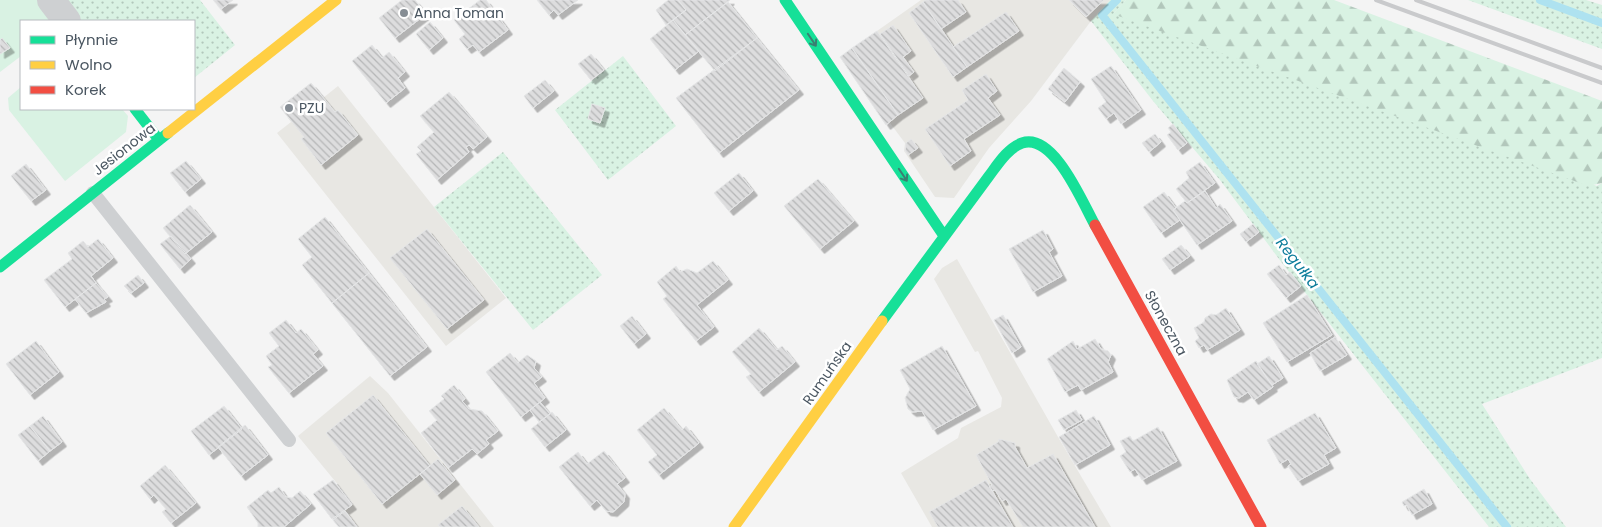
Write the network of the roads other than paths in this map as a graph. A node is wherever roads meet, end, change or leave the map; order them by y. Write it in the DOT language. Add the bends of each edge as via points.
graph roads {
  1 [pos="51,0"];
  2 [pos="336,0"];
  3 [pos="785,0"];
  4 [pos="67,20"];
  5 [pos="136,110"];
  6 [pos="159,140"];
  7 [pos="1034,142"];
  8 [pos="93,193"];
  9 [pos="944,236"];
  10 [pos="0,267"];
  11 [pos="289,440"];
  12 [pos="734,527"];
  13 [pos="1261,527"];
  1 -- 4 [label="street"];
  2 -- 6 [label="street, Jesionowa"];
  3 -- 9 [label="street, one-way"];
  5 -- 6 [label="street"];
  6 -- 8 [label="street, Jesionowa"];
  7 -- 9 [label="street, Rumuńska" via="1023,143 1010,152"];
  7 -- 13 [label="street, Słoneczna" via="1048,150 1061,164"];
  8 -- 10 [label="street, Jesionowa"];
  8 -- 11 [label="lane"];
  9 -- 12 [label="street, Rumuńska"];
}
